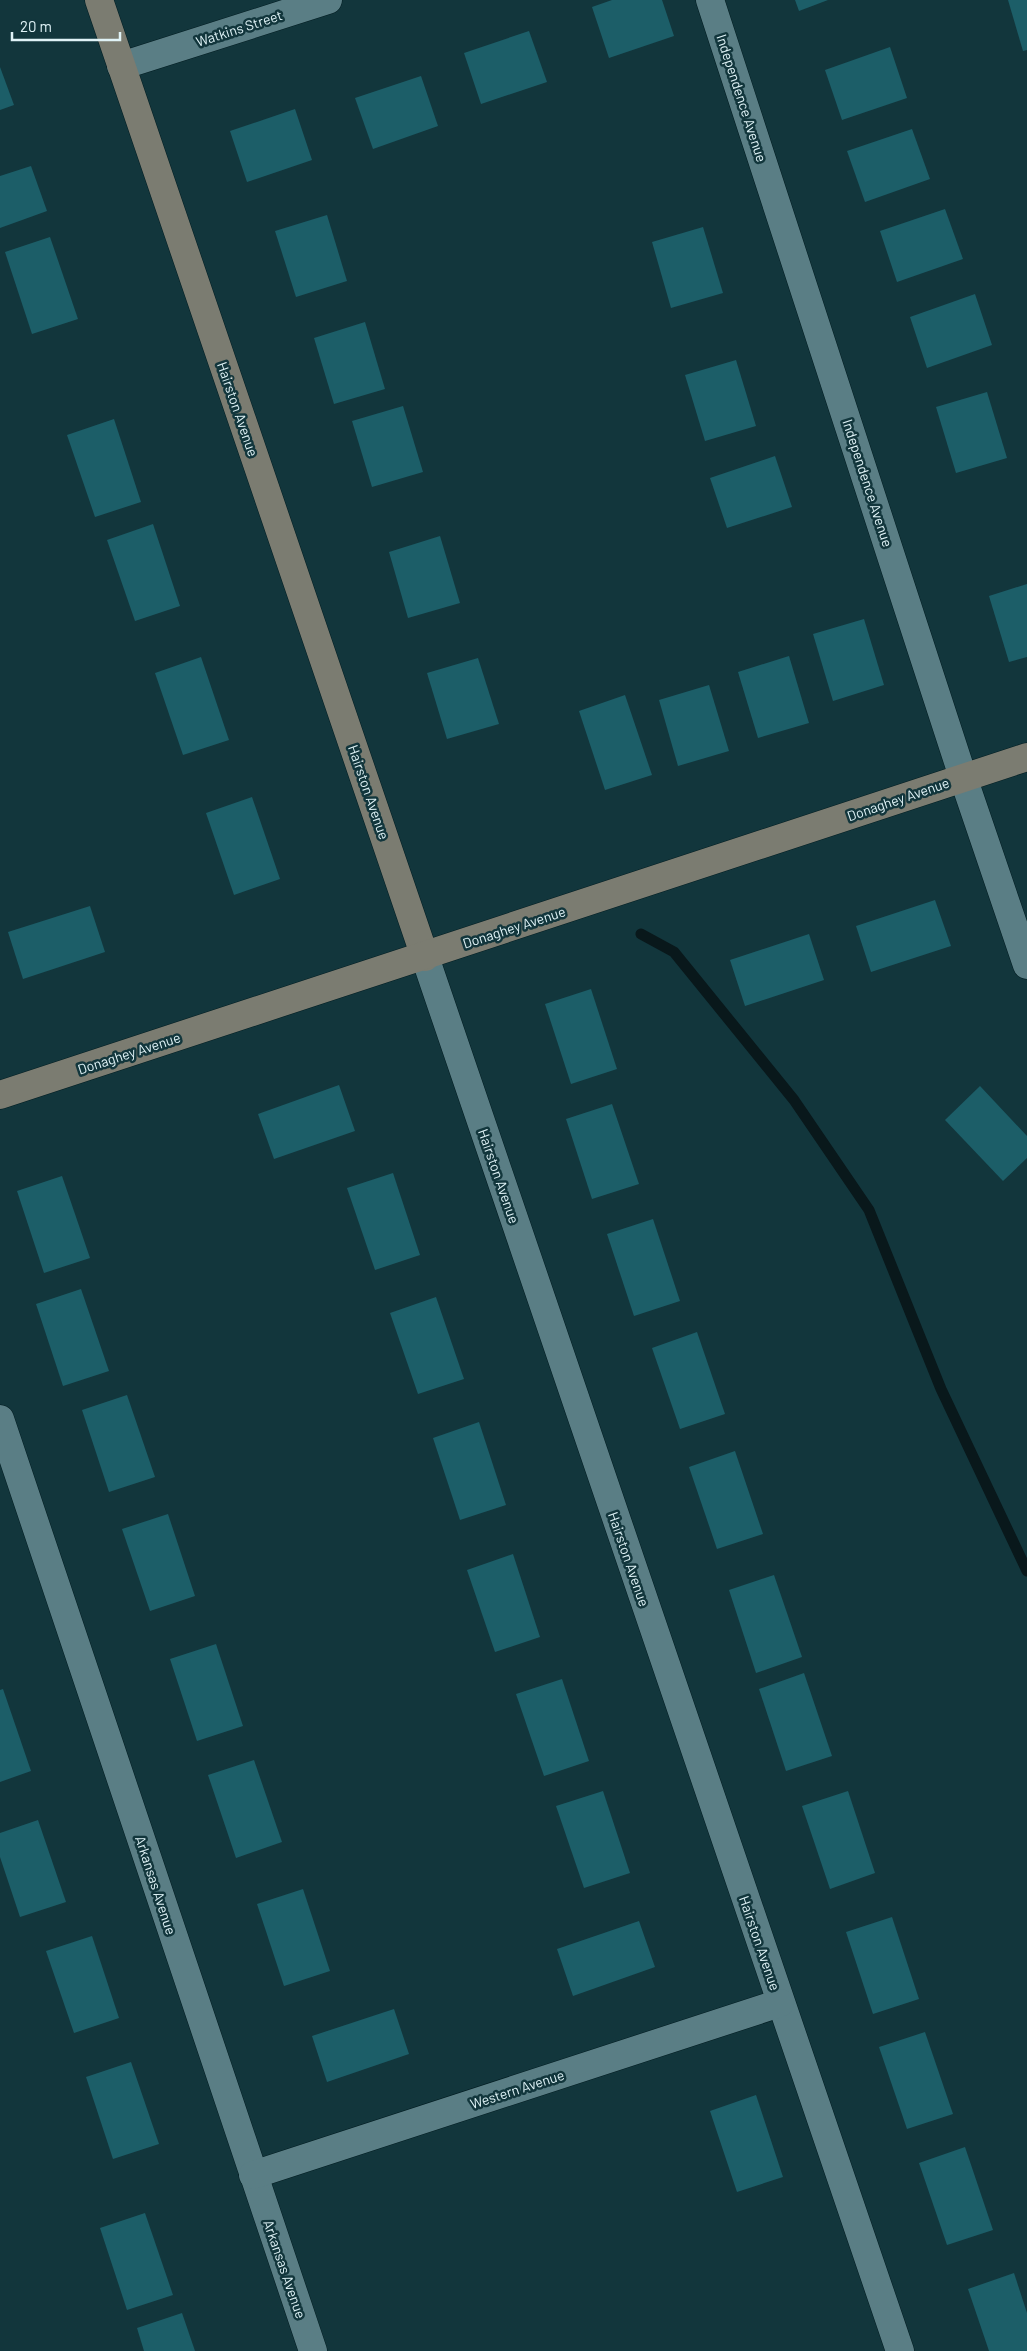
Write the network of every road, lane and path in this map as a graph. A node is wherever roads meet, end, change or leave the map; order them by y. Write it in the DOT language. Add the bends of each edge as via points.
graph roads {
  1 [pos="100,0"];
  2 [pos="328,0"];
  3 [pos="710,0"];
  4 [pos="121,66"];
  5 [pos="1027,757"];
  6 [pos="963,777"];
  7 [pos="425,957"];
  8 [pos="1027,965"];
  9 [pos="0,1095"];
  10 [pos="0,1419"];
  11 [pos="780,2003"];
  12 [pos="253,2175"];
  13 [pos="313,2351"];
  14 [pos="900,2351"];
  1 -- 4 [label="street, Hairston Avenue"];
  2 -- 4 [label="street, Watkins Street"];
  3 -- 6 [label="street, Independence Avenue"];
  4 -- 7 [label="street, Hairston Avenue"];
  5 -- 6 [label="street, Donaghey Avenue"];
  6 -- 7 [label="street, Donaghey Avenue"];
  6 -- 8 [label="street, Independence Avenue"];
  7 -- 9 [label="street, Donaghey Avenue"];
  7 -- 11 [label="street, Hairston Avenue"];
  10 -- 12 [label="street, Arkansas Avenue"];
  11 -- 12 [label="street, Western Avenue"];
  11 -- 14 [label="street, Hairston Avenue"];
  12 -- 13 [label="street, Arkansas Avenue"];
}
